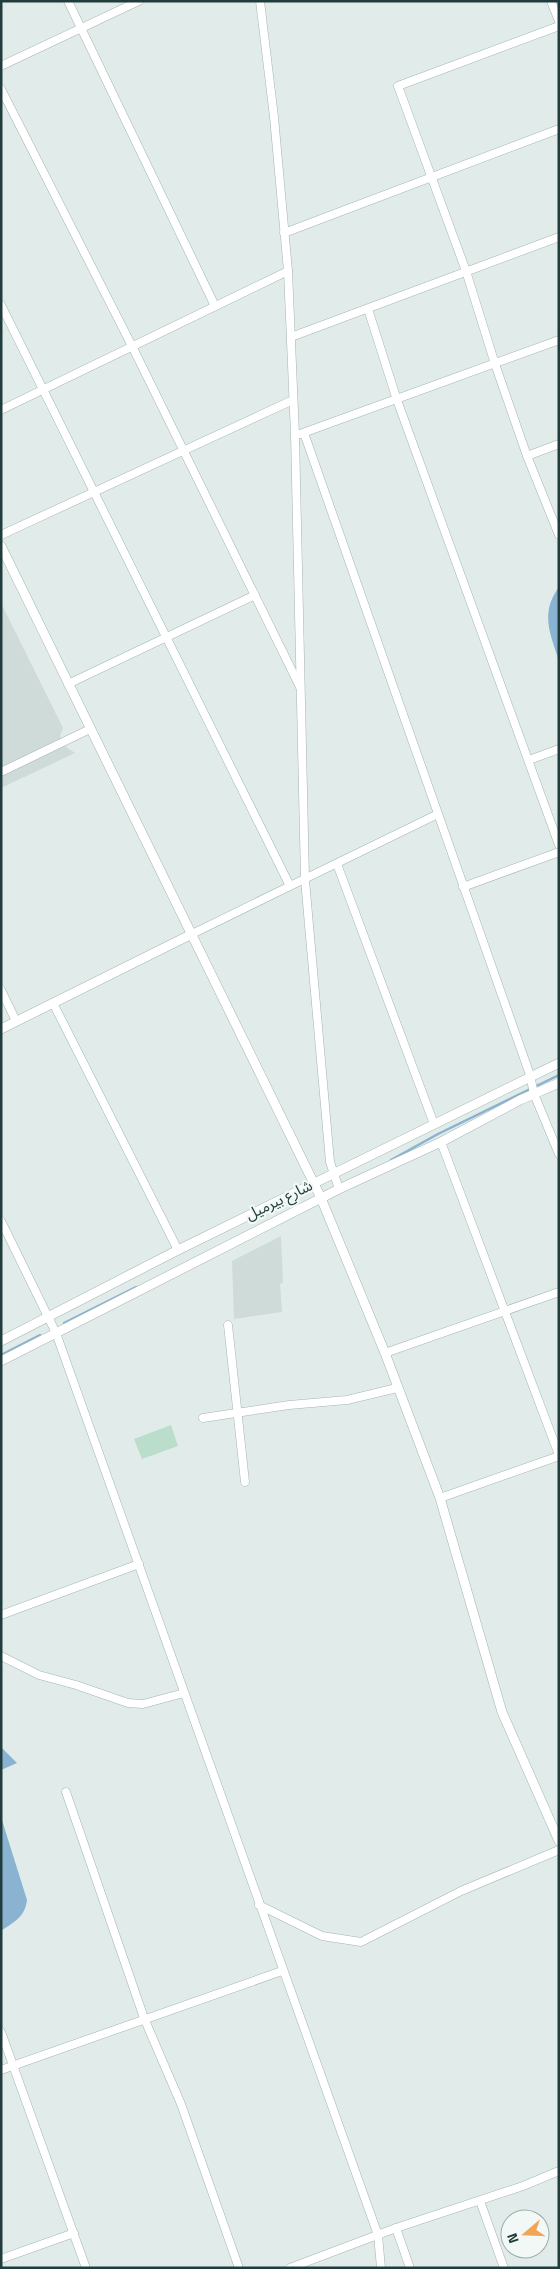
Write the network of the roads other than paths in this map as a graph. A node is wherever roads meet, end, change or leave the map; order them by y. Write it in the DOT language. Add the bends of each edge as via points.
graph roads {
  1 [pos="68,1"];
  2 [pos="139,1"];
  3 [pos="260,1"];
  4 [pos="551,1"];
  5 [pos="559,21"];
  6 [pos="559,26"];
  7 [pos="81,29"];
  8 [pos="1,66"];
  9 [pos="1,89"];
  10 [pos="559,129"];
  11 [pos="433,177"];
  12 [pos="284,233"];
  13 [pos="559,237"];
  14 [pos="288,271"];
  15 [pos="466,271"];
  16 [pos="1,305"];
  17 [pos="215,306"];
  18 [pos="368,309"];
  19 [pos="291,337"];
  20 [pos="559,340"];
  21 [pos="132,346"];
  22 [pos="495,364"];
  23 [pos="42,389"];
  24 [pos="294,400"];
  25 [pos="397,400"];
  26 [pos="1,410"];
  27 [pos="304,433"];
  28 [pos="295,435"];
  29 [pos="559,444"];
  30 [pos="183,451"];
  31 [pos="527,456"];
  32 [pos="96,492"];
  33 [pos="1,535"];
  34 [pos="559,535"];
  35 [pos="1,546"];
  36 [pos="255,595"];
  37 [pos="167,638"];
  38 [pos="68,684"];
  39 [pos="301,689"];
  40 [pos="90,729"];
  41 [pos="559,749"];
  42 [pos="529,760"];
  43 [pos="1,772"];
  44 [pos="438,814"];
  45 [pos="559,845"];
  46 [pos="559,852"];
  47 [pos="337,864"];
  48 [pos="305,880"];
  49 [pos="290,886"];
  50 [pos="463,887"];
  51 [pos="192,934"];
  52 [pos="1,990"];
  53 [pos="53,1002"];
  54 [pos="16,1021"];
  55 [pos="1,1029"];
  56 [pos="559,1063"];
  57 [pos="530,1075"];
  58 [pos="559,1083"];
  59 [pos="534,1094"];
  60 [pos="434,1124"];
  61 [pos="441,1142"];
  62 [pos="559,1154"];
  63 [pos="333,1174"];
  64 [pos="315,1183"];
  65 [pos="339,1189"];
  66 [pos="321,1198"];
  67 [pos="1,1221"];
  68 [pos="178,1250"];
  69 [pos="559,1292"];
  70 [pos="506,1311"];
  71 [pos="52,1324"];
  72 [pos="228,1325"];
  73 [pos="1,1341"];
  74 [pos="385,1353"];
  75 [pos="1,1361"];
  76 [pos="397,1388"];
  77 [pos="238,1412"];
  78 [pos="203,1418"];
  79 [pos="559,1456"];
  80 [pos="246,1482"];
  81 [pos="440,1498"];
  82 [pos="139,1564"];
  83 [pos="1,1615"];
  84 [pos="1,1656"];
  85 [pos="184,1693"];
  86 [pos="66,1792"];
  87 [pos="559,1841"];
  88 [pos="559,1850"];
  89 [pos="259,1905"];
  90 [pos="282,1971"];
  91 [pos="144,2018"];
  92 [pos="1,2032"];
  93 [pos="14,2066"];
  94 [pos="1,2070"];
  95 [pos="559,2171"];
  96 [pos="480,2201"];
  97 [pos="396,2228"];
  98 [pos="74,2233"];
  99 [pos="378,2235"];
  100 [pos="1,2259"];
  101 [pos="86,2268"];
  102 [pos="239,2268"];
  103 [pos="290,2268"];
  104 [pos="381,2268"];
  105 [pos="410,2268"];
  106 [pos="504,2268"];
  1 -- 7 [label="street"];
  2 -- 7 [label="street"];
  3 -- 12 [label="street"];
  4 -- 5 [label="street"];
  6 -- 11 [label="street" via="398,86"];
  7 -- 8 [label="street"];
  7 -- 17 [label="street"];
  9 -- 21 [label="street"];
  10 -- 11 [label="street"];
  11 -- 12 [label="street"];
  11 -- 15 [label="street"];
  12 -- 14 [label="street"];
  13 -- 15 [label="street"];
  14 -- 17 [label="street"];
  14 -- 19 [label="street"];
  15 -- 18 [label="street"];
  15 -- 22 [label="street"];
  16 -- 23 [label="street"];
  17 -- 21 [label="street"];
  18 -- 19 [label="street"];
  18 -- 25 [label="street"];
  19 -- 24 [label="street"];
  20 -- 22 [label="street"];
  21 -- 23 [label="street"];
  21 -- 30 [label="street"];
  22 -- 25 [label="street"];
  22 -- 31 [label="street"];
  23 -- 26 [label="street"];
  23 -- 32 [label="street"];
  24 -- 28 [label="street"];
  24 -- 30 [label="street"];
  25 -- 27 [label="street"];
  25 -- 42 [label="street"];
  27 -- 28 [label="street"];
  27 -- 44 [label="street"];
  28 -- 39 [label="street"];
  29 -- 31 [label="street"];
  30 -- 32 [label="street"];
  30 -- 36 [label="street"];
  31 -- 34 [label="street"];
  32 -- 33 [label="street"];
  32 -- 37 [label="street"];
  35 -- 38 [label="street"];
  36 -- 37 [label="street"];
  36 -- 39 [label="street"];
  37 -- 38 [label="street"];
  37 -- 49 [label="street"];
  38 -- 40 [label="street"];
  39 -- 48 [label="street"];
  40 -- 43 [label="street"];
  40 -- 51 [label="street"];
  41 -- 42 [label="street"];
  42 -- 45 [label="street"];
  44 -- 47 [label="street"];
  44 -- 50 [label="street"];
  46 -- 50 [label="street"];
  47 -- 48 [label="street"];
  47 -- 60 [label="street"];
  48 -- 49 [label="street"];
  48 -- 63 [label="street"];
  49 -- 51 [label="street"];
  50 -- 57 [label="street"];
  51 -- 53 [label="street"];
  51 -- 64 [label="street"];
  52 -- 54 [label="street"];
  53 -- 54 [label="street"];
  53 -- 68 [label="street"];
  54 -- 55 [label="street"];
  56 -- 57 [label="street, شارع بيرميل"];
  57 -- 59 [label="street"];
  57 -- 60 [label="street, شارع بيرميل"];
  58 -- 59 [label="street, شارع بيرميل"];
  59 -- 61 [label="street, شارع بيرميل"];
  59 -- 62 [label="street"];
  60 -- 63 [label="street, شارع بيرميل"];
  61 -- 65 [label="street, شارع بيرميل"];
  61 -- 70 [label="street"];
  63 -- 64 [label="street, شارع بيرميل"];
  63 -- 65 [label="street"];
  64 -- 66 [label="street"];
  64 -- 68 [label="street, شارع بيرميل"];
  65 -- 66 [label="street, شارع بيرميل"];
  66 -- 71 [label="street, شارع بيرميل"];
  66 -- 74 [label="street"];
  67 -- 71 [label="street"];
  68 -- 71 [label="street, شارع بيرميل"];
  69 -- 70 [label="street"];
  70 -- 74 [label="street"];
  70 -- 79 [label="street"];
  71 -- 73 [label="street, شارع بيرميل"];
  71 -- 75 [label="street, شارع بيرميل"];
  71 -- 82 [label="street"];
  72 -- 77 [label="street"];
  74 -- 76 [label="street"];
  76 -- 77 [label="street" via="347,1400"];
  76 -- 81 [label="street"];
  77 -- 78 [label="street"];
  77 -- 80 [label="street"];
  79 -- 81 [label="street"];
  81 -- 87 [label="street" via="502,1712"];
  82 -- 83 [label="street"];
  82 -- 85 [label="street"];
  84 -- 85 [label="street" via="39,1675 128,1704 143,1704"];
  85 -- 89 [label="street"];
  86 -- 91 [label="street"];
  88 -- 89 [label="street" via="461,1891 361,1942 322,1936"];
  89 -- 90 [label="street"];
  90 -- 91 [label="street"];
  90 -- 99 [label="street"];
  91 -- 93 [label="street"];
  91 -- 102 [label="street" via="181,2104"];
  92 -- 93 [label="street"];
  93 -- 94 [label="street"];
  93 -- 98 [label="street"];
  95 -- 96 [label="street"];
  96 -- 97 [label="street"];
  96 -- 106 [label="street"];
  97 -- 99 [label="street"];
  97 -- 105 [label="street"];
  98 -- 100 [label="street"];
  98 -- 101 [label="street"];
  99 -- 103 [label="street"];
  99 -- 104 [label="street"];
}
